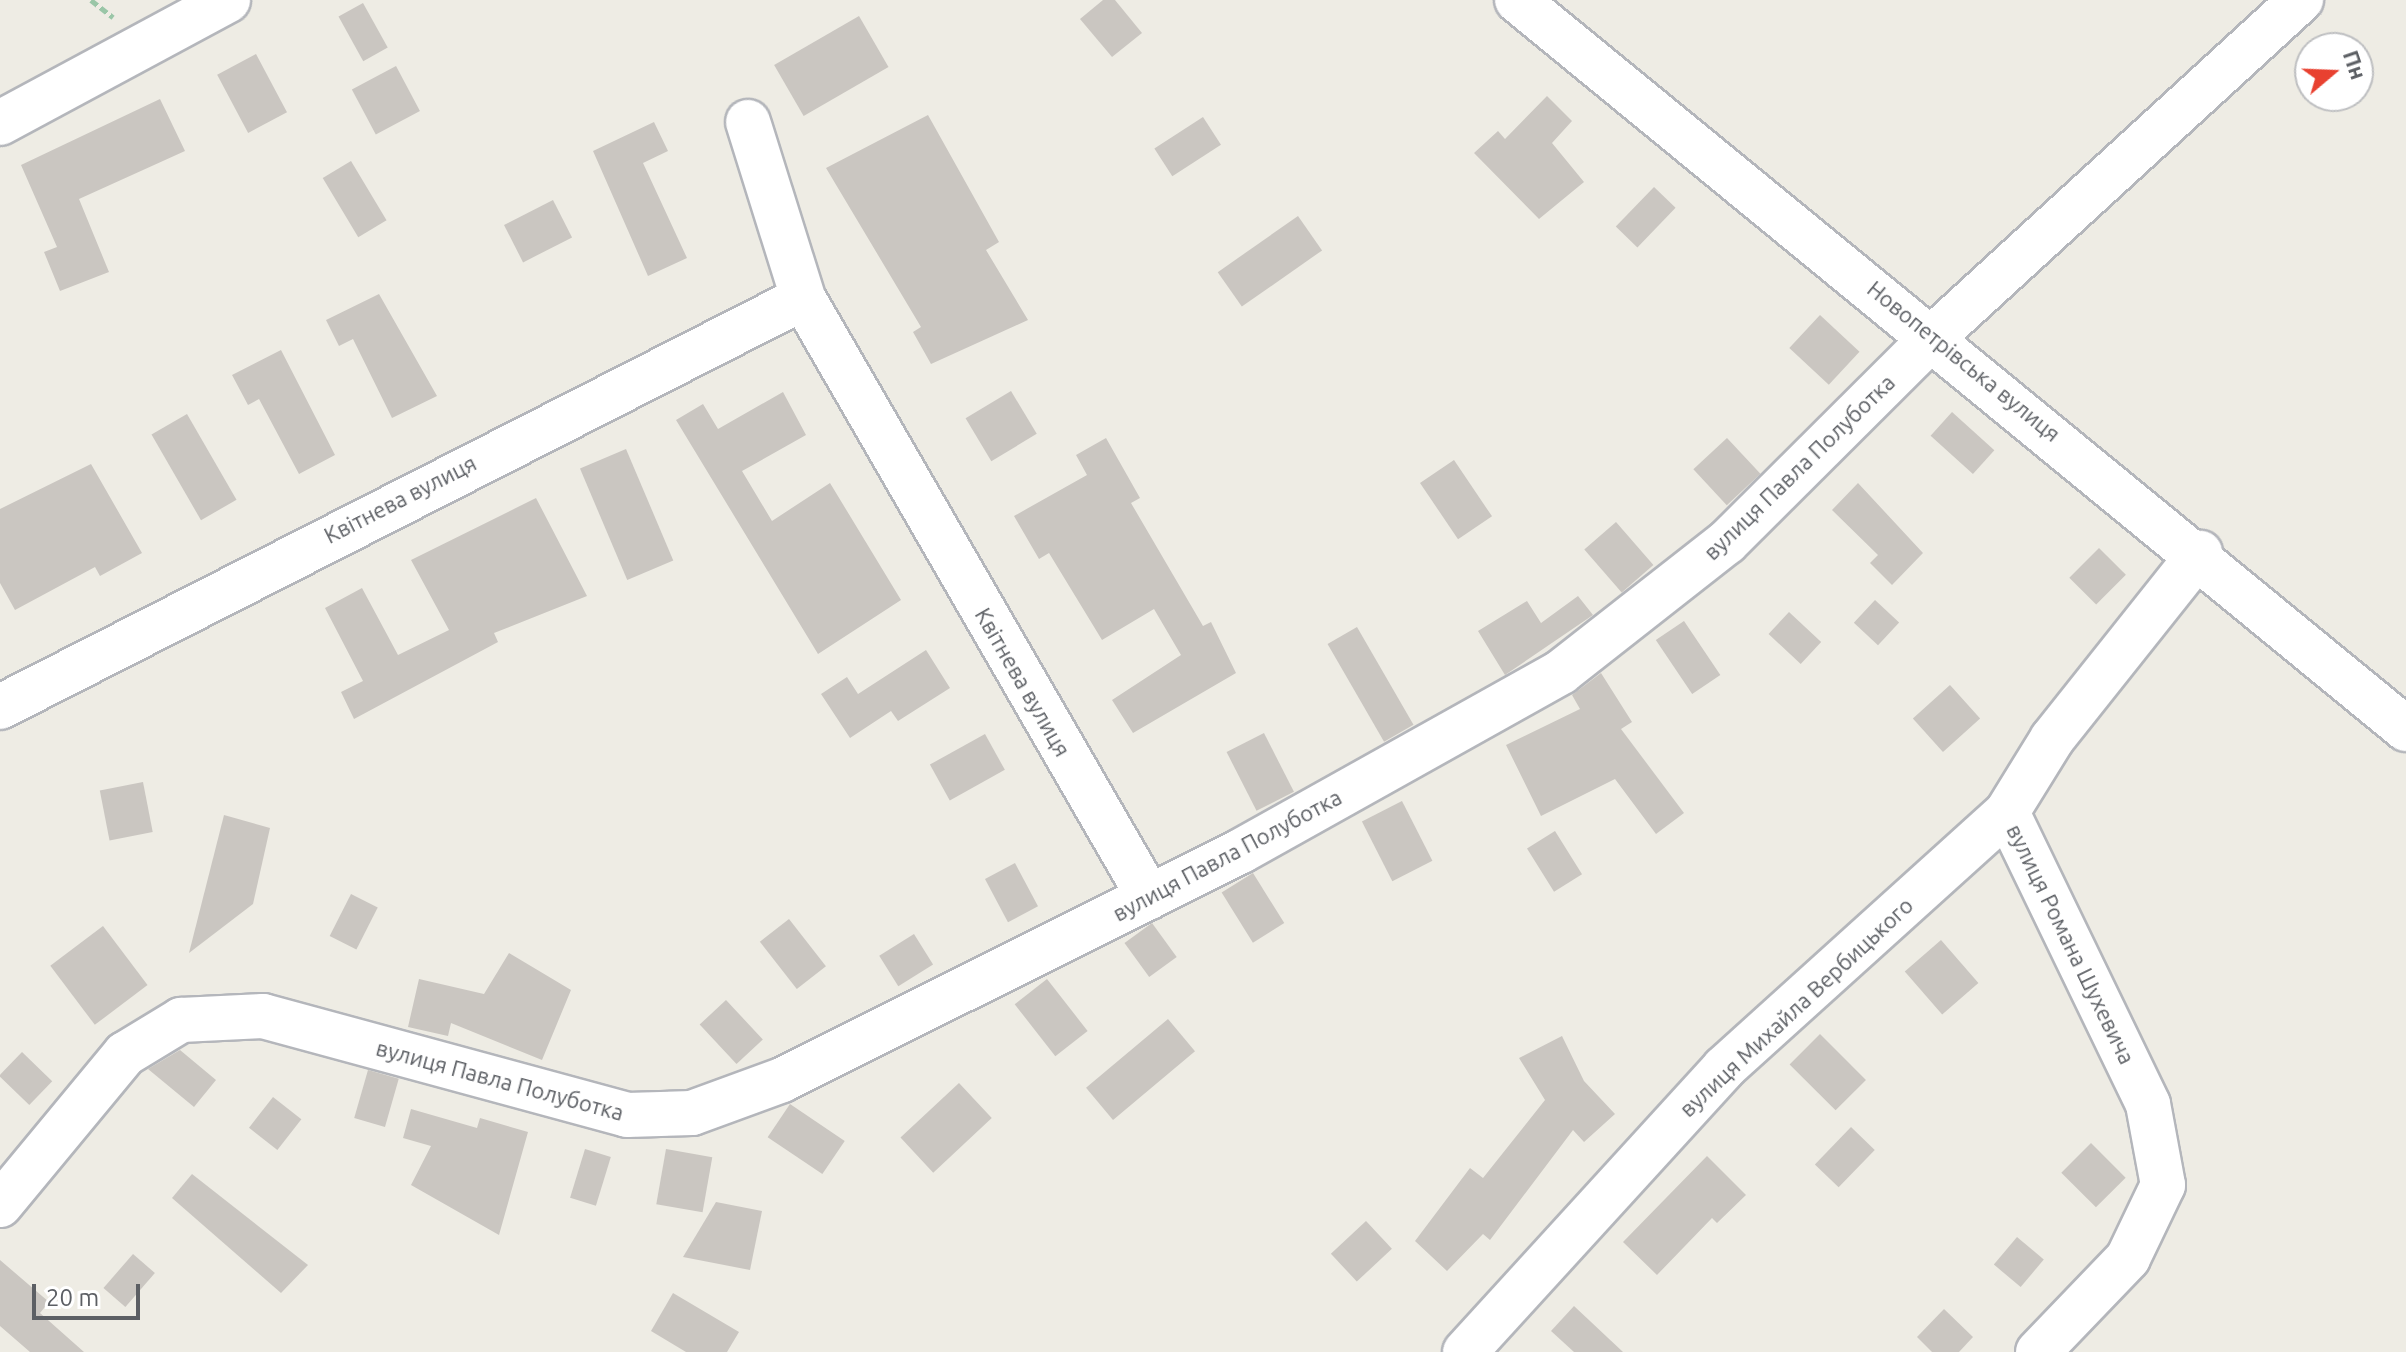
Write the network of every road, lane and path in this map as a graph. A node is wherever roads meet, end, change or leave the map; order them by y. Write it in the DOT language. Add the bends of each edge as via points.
graph roads {
  1 [pos="228,0"];
  2 [pos="1517,0"];
  3 [pos="2301,0"];
  4 [pos="748,122"];
  5 [pos="0,123"];
  6 [pos="803,298"];
  7 [pos="1934,336"];
  8 [pos="2200,553"];
  9 [pos="0,707"];
  10 [pos="2406,729"];
  11 [pos="2007,812"];
  12 [pos="1149,897"];
  13 [pos="0,1205"];
  14 [pos="1465,1352"];
  15 [pos="2038,1352"];
  1 -- 5 [label="street"];
  2 -- 7 [label="street, Новопетрівська вулиця"];
  3 -- 7 [label="street, вулиця Павла Полуботка"];
  4 -- 6 [label="street, Квітнева вулиця"];
  6 -- 9 [label="street, Квітнева вулиця"];
  6 -- 12 [label="street, Квітнева вулиця"];
  7 -- 8 [label="street, Новопетрівська вулиця"];
  7 -- 12 [label="street, вулиця Павла Полуботка" via="1727,542 1561,672"];
  8 -- 10 [label="street, Новопетрівська вулиця"];
  8 -- 11 [label="street, вулиця Романа Шухевича" via="2052,739"];
  11 -- 14 [label="street, вулиця Михайла Вербицького" via="1724,1068"];
  11 -- 15 [label="street, вулиця Романа Шухевича" via="2148,1104 2163,1185 2128,1258"];
  12 -- 13 [label="street, вулиця Павла Полуботка" via="782,1080 692,1113 627,1115 263,1016 181,1020 125,1054"];
}
